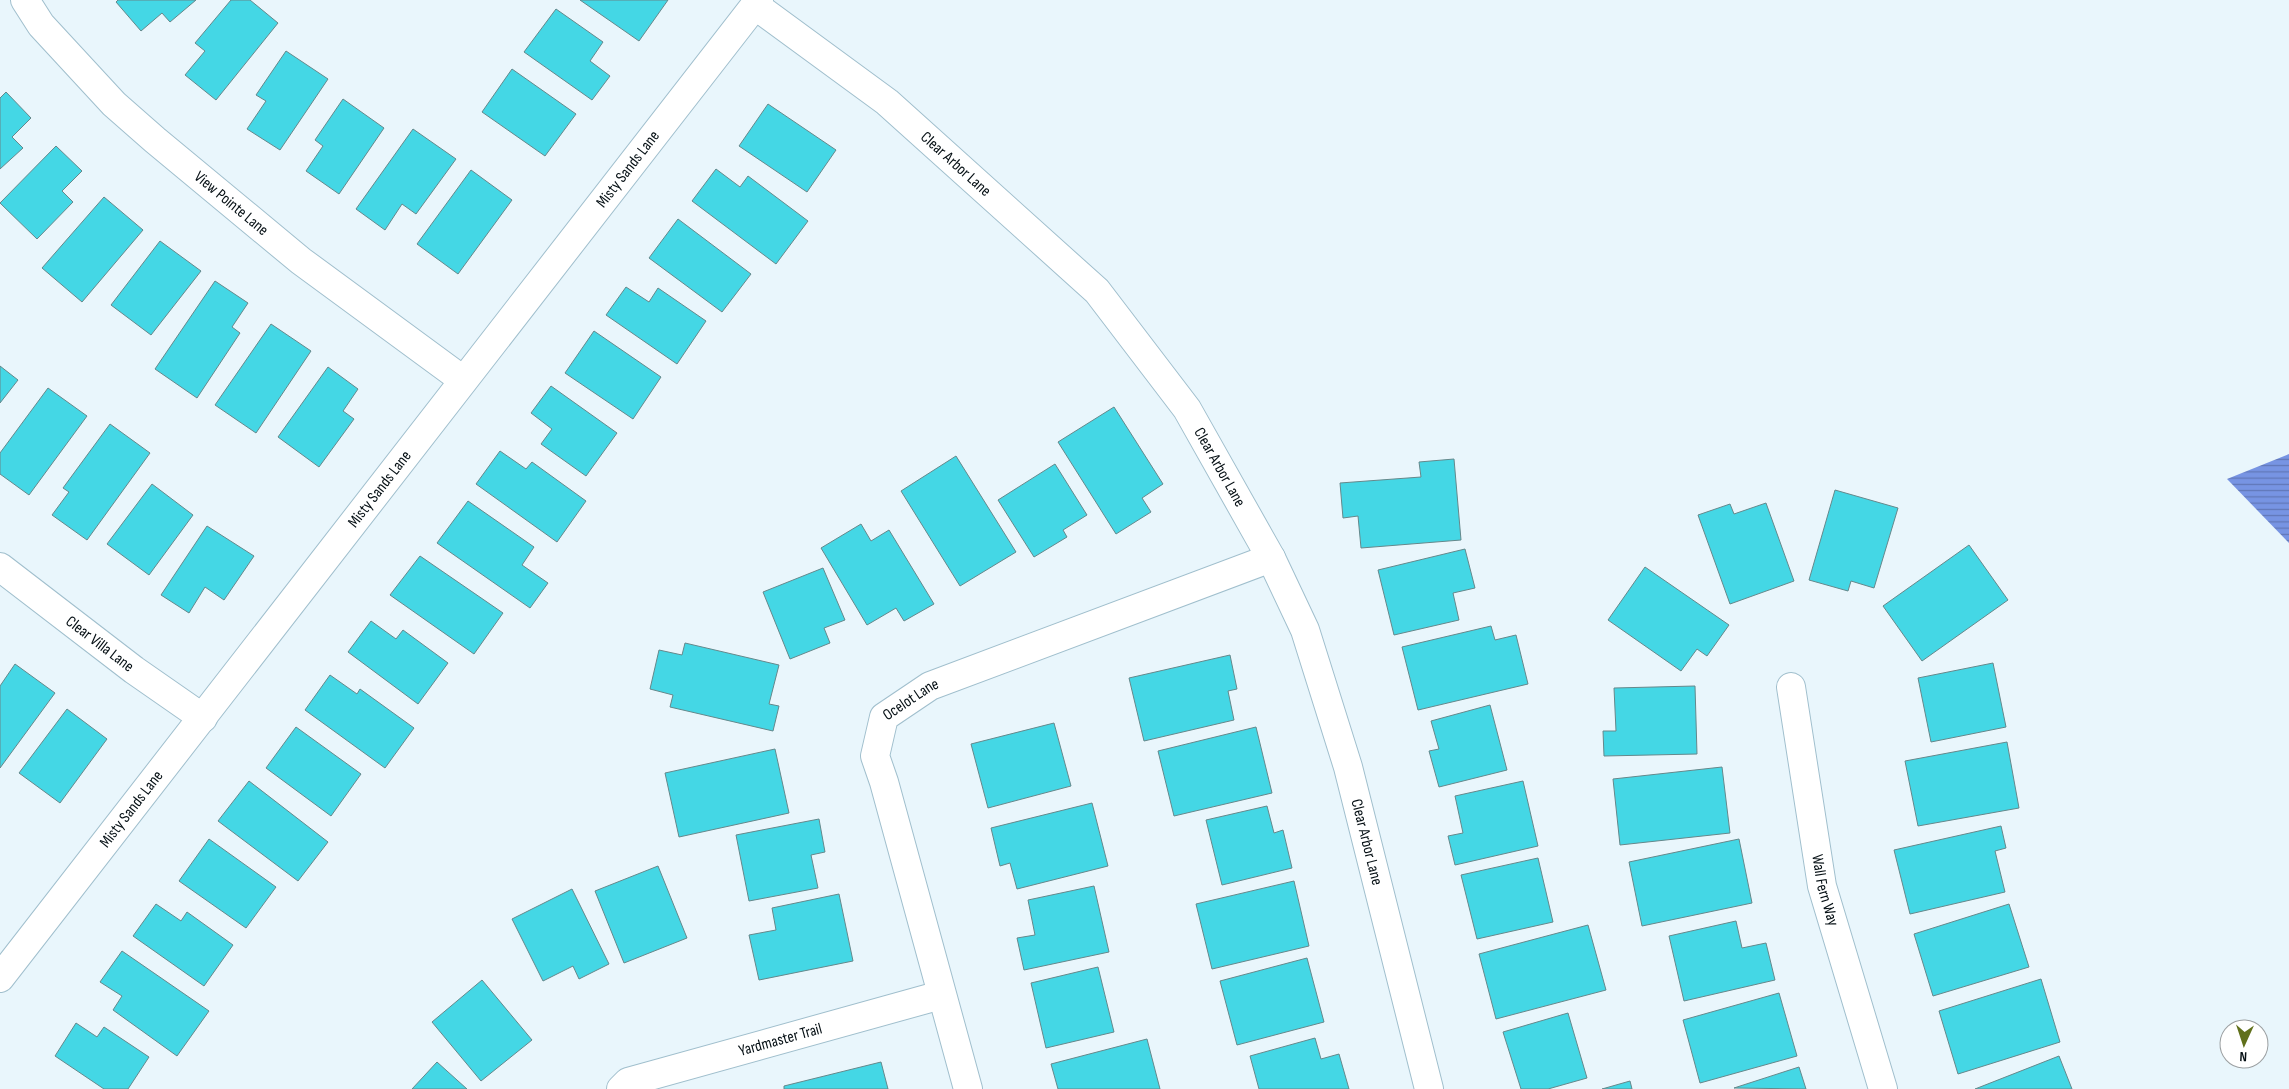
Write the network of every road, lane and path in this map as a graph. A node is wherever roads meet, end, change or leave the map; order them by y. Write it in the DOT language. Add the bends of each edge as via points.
graph roads {
  1 [pos="25,0"];
  2 [pos="757,3"];
  3 [pos="463,380"];
  4 [pos="1271,558"];
  5 [pos="0,567"];
  6 [pos="1791,687"];
  7 [pos="203,718"];
  8 [pos="0,978"];
  9 [pos="941,995"];
  10 [pos="621,1089"];
  11 [pos="968,1089"];
  12 [pos="1429,1089"];
  13 [pos="1883,1089"];
  1 -- 3 [label="street, View Pointe Lane" via="41,25 114,104 155,140 301,261"];
  2 -- 3 [label="street, Misty Sands Lane"];
  2 -- 4 [label="street, Clear Arbor Lane" via="887,102 1097,291 1187,409"];
  3 -- 7 [label="street, Misty Sands Lane"];
  4 -- 9 [label="street, Ocelot Lane" via="930,686 884,717 875,756"];
  4 -- 12 [label="street, Clear Arbor Lane" via="1305,630 1348,767"];
  5 -- 7 [label="street, Clear Villa Lane" via="134,670"];
  6 -- 13 [label="street, Wall Fern Way" via="1822,886"];
  7 -- 8 [label="street, Misty Sands Lane"];
  9 -- 10 [label="street, Yardmaster Trail" via="628,1082"];
  9 -- 11 [label="street, Ocelot Lane"];
}
